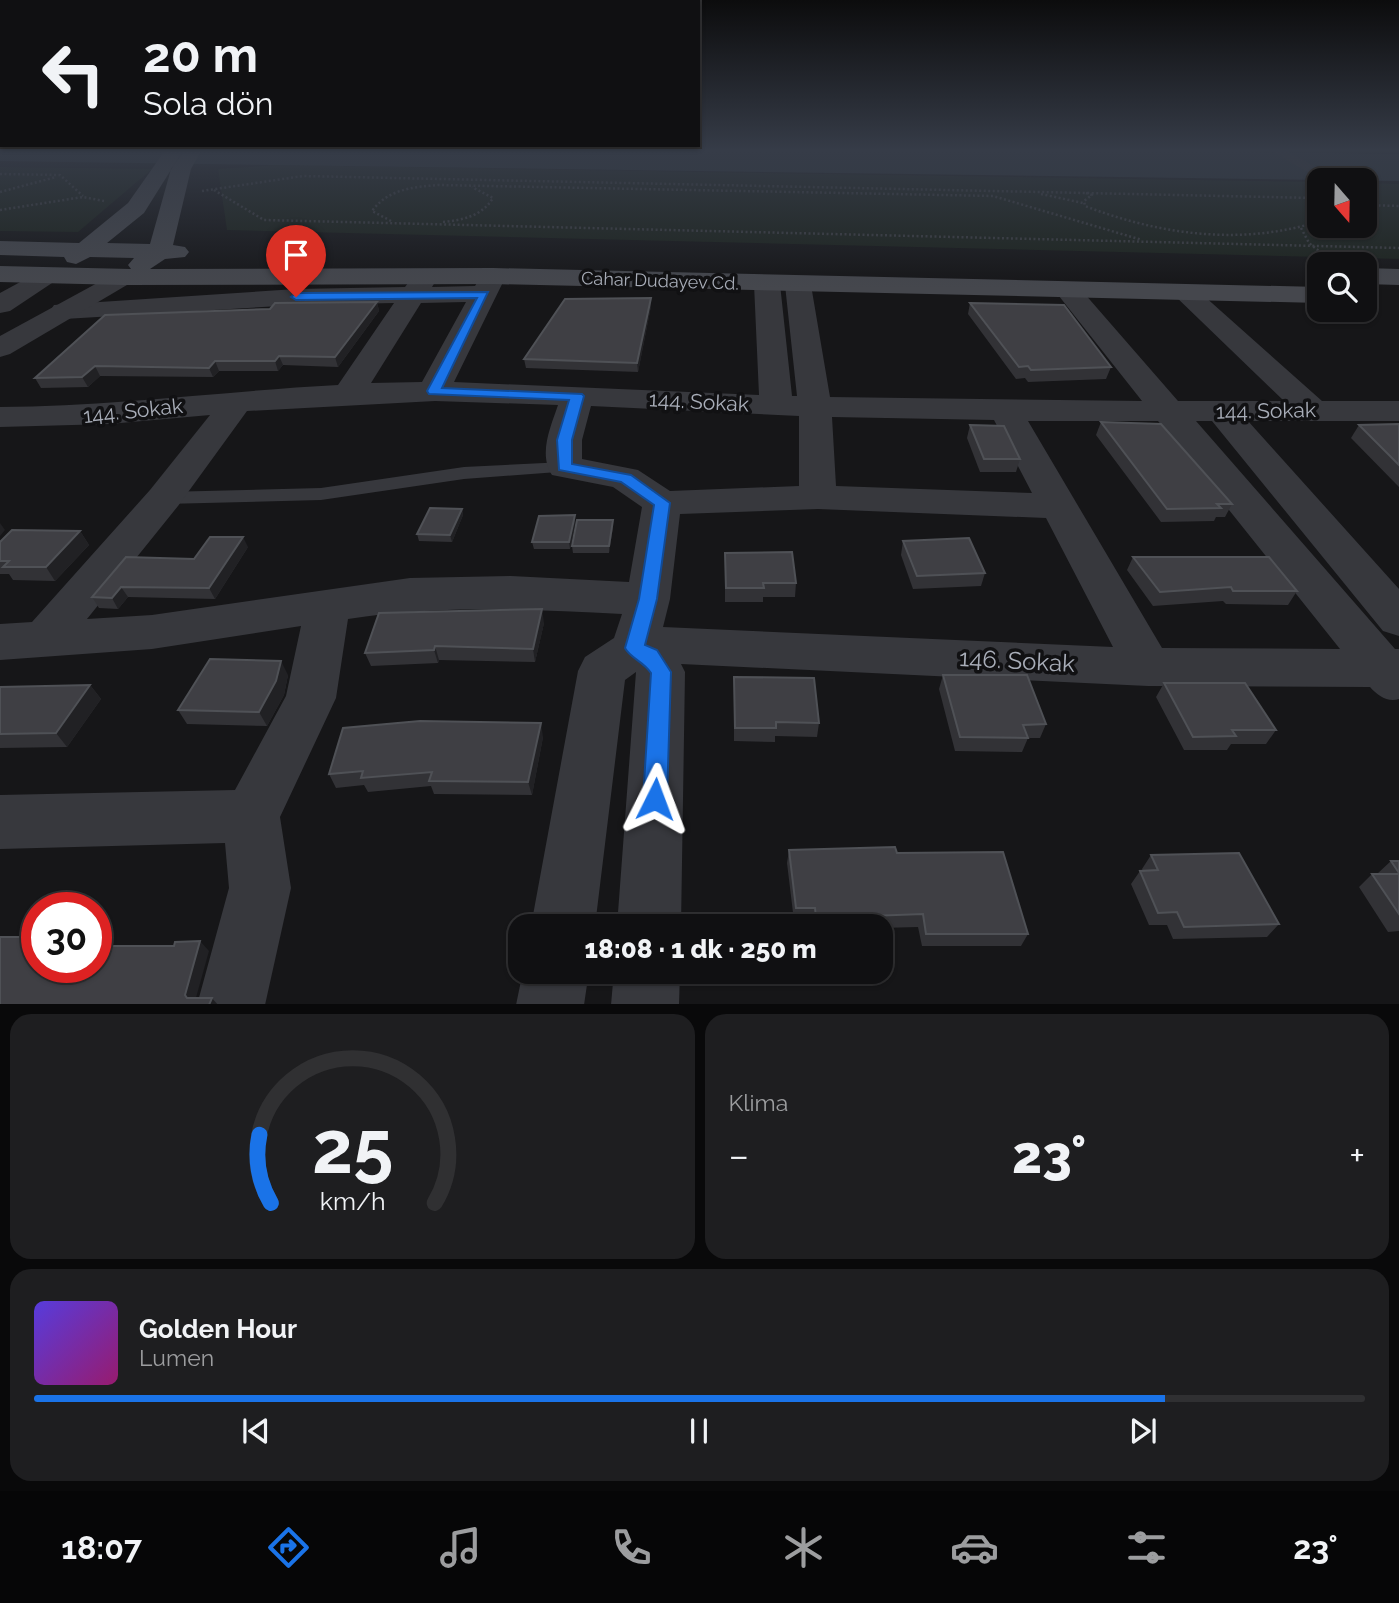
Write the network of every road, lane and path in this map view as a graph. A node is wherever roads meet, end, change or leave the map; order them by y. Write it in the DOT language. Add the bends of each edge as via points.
graph roads {
  1 [pos="82,196"];
  2 [pos="146,196"];
  3 [pos="175,196"];
  4 [pos="224,196"];
  5 [pos="385,196"];
  6 [pos="491,196"];
  7 [pos="986,196"];
  8 [pos="1052,196"];
  9 [pos="1091,196"];
  10 [pos="1235,196"];
  11 [pos="1307,198"];
  12 [pos="1084,203"];
  13 [pos="1377,205"];
  14 [pos="1399,206"];
  15 [pos="0,210"];
  16 [pos="407,224"];
  17 [pos="427,225"];
  18 [pos="1307,226"];
  19 [pos="1301,228"];
  20 [pos="1149,242"];
  21 [pos="1311,246"];
  22 [pos="0,248"];
  23 [pos="1399,248"];
  24 [pos="86,250"];
  25 [pos="160,251"];
  26 [pos="201,252"];
  27 [pos="1319,252"];
  28 [pos="243,253"];
  29 [pos="0,274"];
  30 [pos="1307,275"];
  31 [pos="46,276"];
  32 [pos="1377,276"];
  33 [pos="1399,276"];
  34 [pos="123,277"];
  35 [pos="420,285"];
  36 [pos="489,285"];
  37 [pos="783,285"];
  38 [pos="1068,290"];
  39 [pos="1185,293"];
  40 [pos="1307,295"];
  41 [pos="1377,296"];
  42 [pos="1399,296"];
  43 [pos="0,305"];
  44 [pos="64,311"];
  45 [pos="0,348"];
  46 [pos="433,391"];
  47 [pos="348,393"];
  48 [pos="577,396"];
  49 [pos="239,400"];
  50 [pos="796,406"];
  51 [pos="1313,410"];
  52 [pos="1006,411"];
  53 [pos="1222,412"];
  54 [pos="1167,413"];
  55 [pos="1397,413"];
  56 [pos="0,417"];
  57 [pos="565,467"];
  58 [pos="818,497"];
  59 [pos="164,498"];
  60 [pos="662,503"];
  61 [pos="1059,506"];
  62 [pos="328,607"];
  63 [pos="1399,620"];
  64 [pos="639,630"];
  65 [pos="21,641"];
  66 [pos="1148,667"];
  67 [pos="1394,675"];
  68 [pos="251,816"];
  69 [pos="0,822"];
  70 [pos="565,914"];
  71 [pos="650,914"];
  72 [pos="554,984"];
  73 [pos="646,984"];
  74 [pos="231,1004"];
  75 [pos="550,1004"];
  76 [pos="645,1004"];
  1 -- 15 [label="path"];
  2 -- 24 [label="main road"];
  3 -- 25 [label="main road"];
  4 -- 16 [label="path" via="264,220"];
  5 -- 16 [label="path" via="372,211"];
  6 -- 17 [label="path" via="483,212"];
  7 -- 20 [label="path"];
  8 -- 12 [label="path"];
  9 -- 12 [label="path"];
  10 -- 11 [label="path"];
  12 -- 19 [label="path" via="1098,212 1199,232 1264,234"];
  13 -- 14 [label="path"];
  16 -- 17 [label="path"];
  17 -- 20 [label="path"];
  18 -- 19 [label="path"];
  19 -- 21 [label="path"];
  20 -- 21 [label="path"];
  21 -- 23 [label="path"];
  21 -- 27 [label="path"];
  22 -- 24 [label="main road"];
  24 -- 25 [label="main road"];
  24 -- 31 [label="main road"];
  25 -- 26 [label="main road"];
  25 -- 34 [label="main road"];
  28 -- 30 [label="main road, Cahar Dudayev Cd."];
  29 -- 31 [label="main road"];
  31 -- 34 [label="main road"];
  31 -- 43 [label="street"];
  32 -- 33 [label="main road"];
  34 -- 35 [label="main road"];
  34 -- 44 [label="street"];
  35 -- 36 [label="street"];
  35 -- 44 [label="street"];
  35 -- 47 [label="street"];
  36 -- 37 [label="main road, Cahar Dudayev Cd."];
  36 -- 46 [label="street"];
  37 -- 38 [label="main road, Cahar Dudayev Cd."];
  37 -- 50 [label="street"];
  38 -- 39 [label="main road, Cahar Dudayev Cd."];
  38 -- 54 [label="street"];
  39 -- 40 [label="main road, Cahar Dudayev Cd."];
  39 -- 51 [label="street"];
  41 -- 42 [label="main road"];
  44 -- 45 [label="street"];
  46 -- 47 [label="street, 144. Sokak"];
  46 -- 48 [label="street, 144. Sokak"];
  47 -- 49 [label="street, 144. Sokak"];
  48 -- 50 [label="street, 144. Sokak"];
  48 -- 57 [label="street" via="565,440"];
  49 -- 56 [label="street, 144. Sokak" via="73,418"];
  49 -- 59 [label="street"];
  50 -- 52 [label="street, 144. Sokak"];
  50 -- 58 [label="street"];
  51 -- 53 [label="street, 144. Sokak"];
  51 -- 55 [label="street, 144. Sokak"];
  52 -- 54 [label="street, 144. Sokak"];
  52 -- 61 [label="street"];
  53 -- 54 [label="street, 144. Sokak"];
  53 -- 63 [label="street"];
  54 -- 67 [label="street"];
  57 -- 59 [label="lane" via="464,472 321,494"];
  57 -- 60 [label="street" via="625,478"];
  58 -- 60 [label="street"];
  58 -- 61 [label="street"];
  59 -- 65 [label="street"];
  60 -- 64 [label="street"];
  61 -- 66 [label="street"];
  62 -- 64 [label="street, 146. Sokak" via="410,594 511,592"];
  62 -- 65 [label="street, 146. Sokak" via="152,632"];
  62 -- 68 [label="street" via="311,698"];
  64 -- 66 [label="street, 146. Sokak"];
  64 -- 70 [label="street" via="602,671"];
  64 -- 71 [label="street" via="661,672"];
  66 -- 67 [label="street, 146. Sokak"];
  68 -- 69 [label="street"];
  68 -- 74 [label="street" via="260,888"];
  72 -- 75 [label="street"];
  73 -- 76 [label="street"];
}
